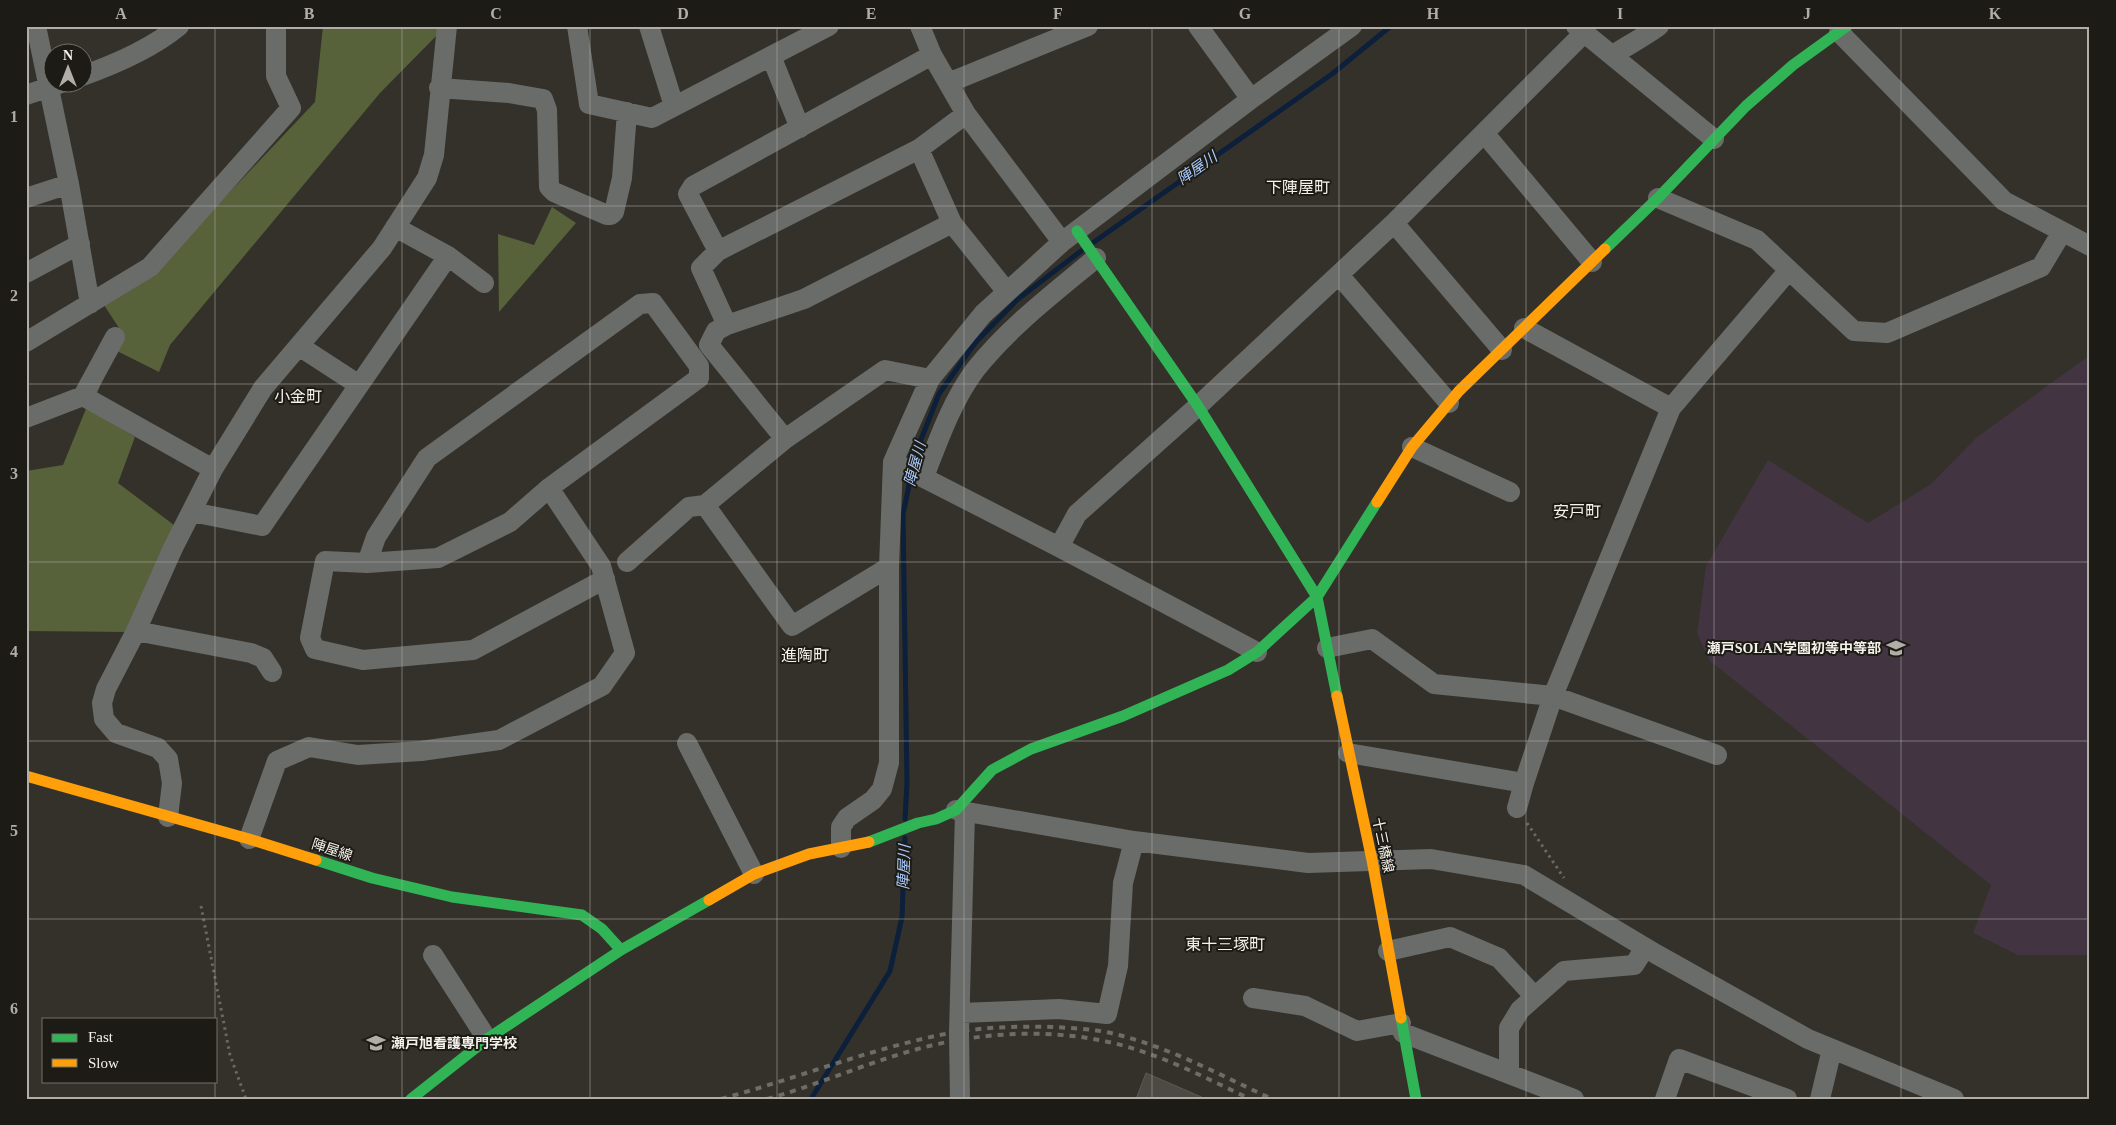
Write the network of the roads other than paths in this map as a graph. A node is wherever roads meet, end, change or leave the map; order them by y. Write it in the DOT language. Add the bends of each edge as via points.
graph roads {
  1 [pos="36,26"];
  2 [pos="179,26"];
  3 [pos="276,26"];
  4 [pos="446,26"];
  5 [pos="578,26"];
  6 [pos="650,26"];
  7 [pos="829,26"];
  8 [pos="920,26"];
  9 [pos="1088,26"];
  10 [pos="1198,26"];
  11 [pos="1352,26"];
  12 [pos="1659,26"];
  13 [pos="1581,29"];
  14 [pos="1843,29"];
  15 [pos="42,45"];
  16 [pos="932,55"];
  17 [pos="1612,55"];
  18 [pos="771,56"];
  19 [pos="92,72"];
  20 [pos="948,83"];
  21 [pos="439,88"];
  22 [pos="42,89"];
  23 [pos="56,92"];
  24 [pos="26,95"];
  25 [pos="1251,99"];
  26 [pos="674,106"];
  27 [pos="627,112"];
  28 [pos="966,114"];
  29 [pos="800,128"];
  30 [pos="1484,133"];
  31 [pos="1714,139"];
  32 [pos="919,149"];
  33 [pos="69,184"];
  34 [pos="26,198"];
  35 [pos="1658,198"];
  36 [pos="952,223"];
  37 [pos="1394,223"];
  38 [pos="395,227"];
  39 [pos="2062,232"];
  40 [pos="1074,237"];
  41 [pos="80,244"];
  42 [pos="2090,246"];
  43 [pos="718,251"];
  44 [pos="448,256"];
  45 [pos="1095,257"];
  46 [pos="1592,262"];
  47 [pos="1789,270"];
  48 [pos="26,273"];
  49 [pos="1339,275"];
  50 [pos="484,283"];
  51 [pos="1007,292"];
  52 [pos="90,304"];
  53 [pos="727,325"];
  54 [pos="1524,328"];
  55 [pos="115,337"];
  56 [pos="26,342"];
  57 [pos="299,346"];
  58 [pos="1502,350"];
  59 [pos="930,380"];
  60 [pos="359,385"];
  61 [pos="83,396"];
  62 [pos="1449,403"];
  63 [pos="1198,406"];
  64 [pos="1671,408"];
  65 [pos="26,418"];
  66 [pos="785,439"];
  67 [pos="1412,447"];
  68 [pos="896,464"];
  69 [pos="213,469"];
  70 [pos="921,476"];
  71 [pos="550,488"];
  72 [pos="1510,492"];
  73 [pos="705,505"];
  74 [pos="192,512"];
  75 [pos="1059,547"];
  76 [pos="627,562"];
  77 [pos="366,563"];
  78 [pos="889,567"];
  79 [pos="605,579"];
  80 [pos="1317,598"];
  81 [pos="136,631"];
  82 [pos="1327,648"];
  83 [pos="1257,652"];
  84 [pos="272,672"];
  85 [pos="1553,696"];
  86 [pos="688,743"];
  87 [pos="1348,753"];
  88 [pos="1717,755"];
  89 [pos="26,776"];
  90 [pos="1524,783"];
  91 [pos="1517,808"];
  92 [pos="960,812"];
  93 [pos="168,817"];
  94 [pos="250,839"];
  95 [pos="1134,842"];
  96 [pos="841,848"];
  97 [pos="1372,860"];
  98 [pos="754,874"];
  99 [pos="1646,948"];
  100 [pos="621,950"];
  101 [pos="1388,951"];
  102 [pos="433,955"];
  103 [pos="1535,997"];
  104 [pos="1253,998"];
  105 [pos="960,1013"];
  106 [pos="1402,1028"];
  107 [pos="487,1039"];
  108 [pos="1832,1049"];
  109 [pos="1509,1073"];
  110 [pos="411,1099"];
  111 [pos="960,1099"];
  112 [pos="1416,1099"];
  113 [pos="1574,1099"];
  114 [pos="1664,1099"];
  115 [pos="1787,1099"];
  116 [pos="1820,1099"];
  117 [pos="1954,1099"];
  1 -- 15 [label="street"];
  2 -- 19 [label="street" via="115,64"];
  3 -- 52 [label="street" via="276,76 291,108 150,267"];
  4 -- 21 [label="street"];
  5 -- 27 [label="street" via="589,104"];
  6 -- 26 [label="street"];
  7 -- 18 [label="street"];
  8 -- 16 [label="street"];
  9 -- 20 [label="street"];
  10 -- 25 [label="street"];
  11 -- 25 [label="street"];
  12 -- 17 [label="street"];
  13 -- 17 [label="street"];
  13 -- 30 [label="street"];
  14 -- 31 [label="street" via="1786,71"];
  14 -- 39 [label="street" via="2004,201"];
  16 -- 20 [label="street"];
  16 -- 29 [label="street"];
  17 -- 31 [label="street"];
  18 -- 26 [label="street"];
  18 -- 29 [label="street"];
  20 -- 28 [label="street"];
  21 -- 27 [label="street" via="543,99 547,110 549,187 607,215 614,212 622,178"];
  21 -- 38 [label="street" via="434,155 427,178"];
  22 -- 24 [label="street"];
  23 -- 33 [label="street"];
  25 -- 40 [label="street"];
  26 -- 27 [label="street" via="652,118"];
  28 -- 32 [label="street"];
  28 -- 40 [label="street"];
  29 -- 43 [label="street" via="693,186 688,194"];
  30 -- 37 [label="street"];
  30 -- 46 [label="street"];
  31 -- 35 [label="street"];
  32 -- 36 [label="street"];
  32 -- 43 [label="street"];
  33 -- 34 [label="street"];
  33 -- 41 [label="street"];
  35 -- 46 [label="street"];
  35 -- 47 [label="street" via="1758,240"];
  36 -- 51 [label="street"];
  36 -- 53 [label="street" via="804,299"];
  37 -- 49 [label="street"];
  37 -- 58 [label="street"];
  38 -- 44 [label="street"];
  38 -- 57 [label="street" via="382,248"];
  39 -- 42 [label="street"];
  39 -- 47 [label="street" via="2041,267 1887,334 1854,331"];
  40 -- 45 [label="street"];
  40 -- 51 [label="street"];
  41 -- 48 [label="street"];
  41 -- 52 [label="street"];
  43 -- 53 [label="street" via="701,268"];
  44 -- 50 [label="street"];
  44 -- 60 [label="street"];
  45 -- 63 [label="street"];
  45 -- 70 [label="street" via="1025,316 975,371 945,422"];
  46 -- 54 [label="street"];
  47 -- 64 [label="street"];
  49 -- 62 [label="street"];
  49 -- 63 [label="street"];
  51 -- 59 [label="street" via="983,314"];
  52 -- 56 [label="street"];
  53 -- 66 [label="street" via="716,331 709,345"];
  54 -- 58 [label="street"];
  54 -- 64 [label="street"];
  55 -- 61 [label="street"];
  57 -- 60 [label="street"];
  57 -- 69 [label="street" via="263,388"];
  58 -- 62 [label="street"];
  59 -- 66 [label="street" via="885,370"];
  59 -- 68 [label="street"];
  60 -- 74 [label="street" via="262,526"];
  61 -- 65 [label="street"];
  61 -- 69 [label="street"];
  62 -- 67 [label="street"];
  63 -- 75 [label="street" via="1077,514"];
  63 -- 80 [label="street"];
  64 -- 85 [label="street"];
  66 -- 73 [label="street"];
  67 -- 72 [label="street"];
  67 -- 80 [label="street"];
  68 -- 70 [label="street"];
  68 -- 78 [label="street"];
  69 -- 74 [label="street"];
  70 -- 75 [label="street"];
  71 -- 77 [label="street" via="510,522 438,558"];
  71 -- 77 [label="street" via="698,378 699,366 653,303 640,304 427,458 376,537"];
  71 -- 79 [label="street" via="601,566"];
  73 -- 76 [label="street" via="689,507"];
  73 -- 78 [label="street" via="792,626"];
  74 -- 81 [label="street"];
  75 -- 83 [label="street"];
  77 -- 79 [label="street" via="326,561 310,638 315,649 363,660 473,650"];
  78 -- 96 [label="street" via="889,763 882,789 873,800 847,818 841,827"];
  79 -- 94 [label="street" via="625,652 602,686 499,740 421,751 358,755 309,747 277,761"];
  80 -- 82 [label="street, 十三橋線"];
  80 -- 83 [label="street"];
  81 -- 84 [label="street" via="251,653 263,658"];
  81 -- 93 [label="street" via="106,688 102,703 104,719 116,733 158,748 168,759 172,783"];
  82 -- 85 [label="street" via="1372,639 1434,684"];
  82 -- 87 [label="street, 十三橋線"];
  83 -- 92 [label="street" via="1228,670 1123,716 1032,749 992,770"];
  85 -- 88 [label="street"];
  85 -- 90 [label="street"];
  86 -- 98 [label="street"];
  87 -- 90 [label="street"];
  87 -- 97 [label="street, 十三橋線"];
  89 -- 93 [label="street, 陣屋線"];
  90 -- 91 [label="street"];
  92 -- 95 [label="street"];
  92 -- 96 [label="street" via="918,823 864,844"];
  92 -- 105 [label="street"];
  93 -- 94 [label="street, 陣屋線"];
  94 -- 100 [label="street, 陣屋線" via="390,882 452,897 582,915 602,929"];
  95 -- 97 [label="street" via="1308,863"];
  95 -- 105 [label="street" via="1123,883 1118,966 1107,1014 1059,1009"];
  96 -- 98 [label="street" via="809,854"];
  97 -- 99 [label="street" via="1431,859 1524,876"];
  97 -- 101 [label="street, 十三橋線"];
  98 -- 100 [label="street"];
  99 -- 103 [label="street" via="1634,965 1564,971"];
  99 -- 108 [label="street" via="1808,1039"];
  100 -- 107 [label="street"];
  101 -- 103 [label="street" via="1450,937 1499,958"];
  101 -- 106 [label="street, 十三橋線"];
  102 -- 107 [label="street"];
  103 -- 109 [label="street" via="1520,1010 1509,1028"];
  104 -- 106 [label="street" via="1305,1006 1358,1031"];
  105 -- 111 [label="street"];
  106 -- 109 [label="street"];
  106 -- 112 [label="street, 十三橋線"];
  107 -- 110 [label="street"];
  108 -- 116 [label="street"];
  108 -- 117 [label="street"];
  109 -- 113 [label="street"];
  114 -- 115 [label="street" via="1679,1059"];
}
